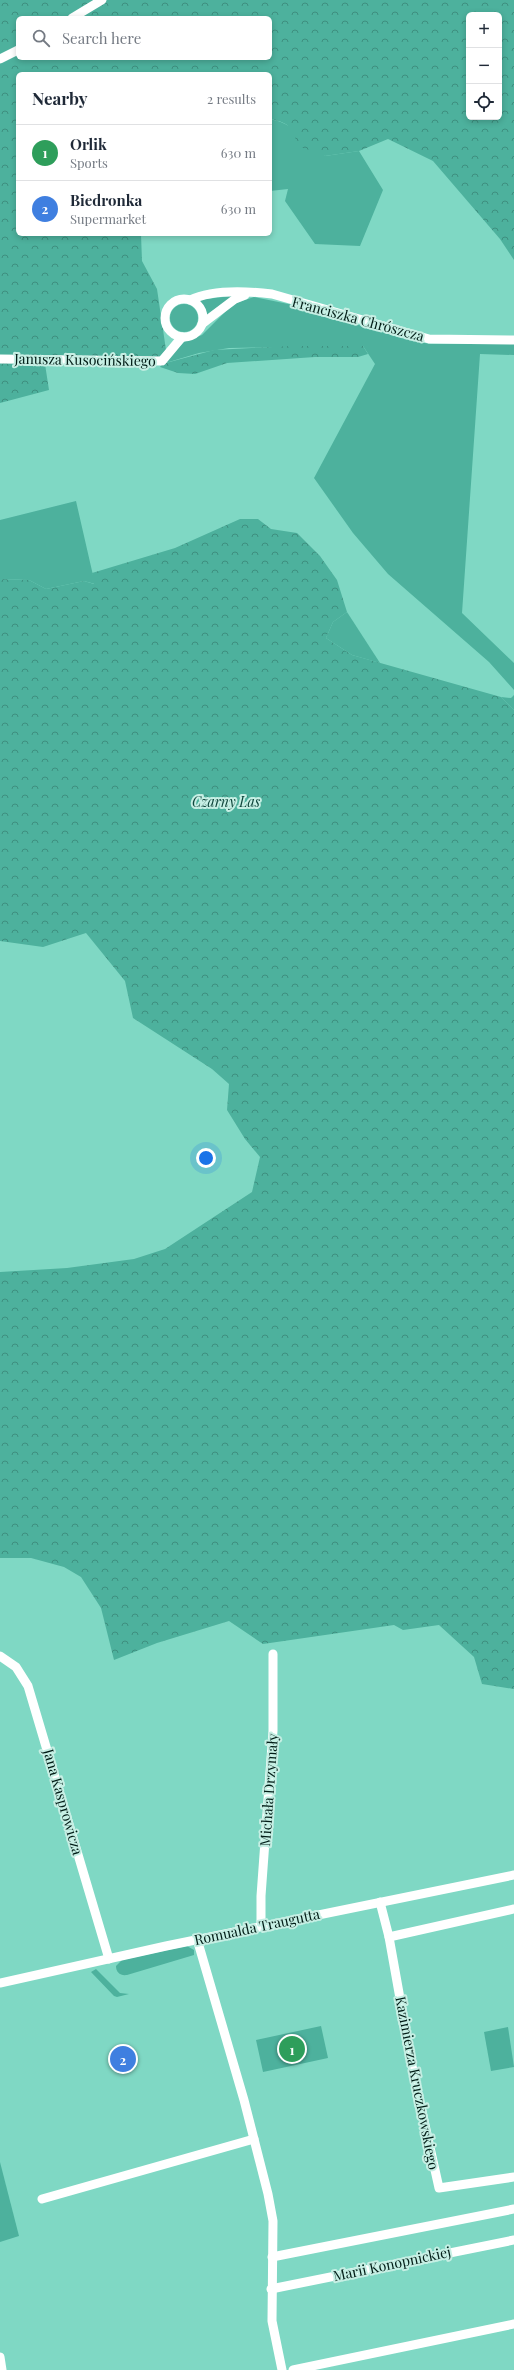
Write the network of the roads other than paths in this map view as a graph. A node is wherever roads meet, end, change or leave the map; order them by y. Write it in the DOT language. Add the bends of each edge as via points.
graph roads {
  1 [pos="102,0"];
  2 [pos="75,16"];
  3 [pos="16,51"];
  4 [pos="0,59"];
  5 [pos="252,292"];
  6 [pos="190,300"];
  7 [pos="202,324"];
  8 [pos="182,337"];
  9 [pos="514,340"];
  10 [pos="0,359"];
  11 [pos="273,1654"];
  12 [pos="0,1656"];
  13 [pos="514,1875"];
  14 [pos="380,1902"];
  15 [pos="514,1909"];
  16 [pos="261,1926"];
  17 [pos="390,1937"];
  18 [pos="197,1939"];
  19 [pos="109,1959"];
  20 [pos="0,1983"];
  21 [pos="254,2139"];
  22 [pos="514,2177"];
  23 [pos="42,2199"];
  24 [pos="514,2209"];
  25 [pos="514,2240"];
  26 [pos="272,2257"];
  27 [pos="271,2289"];
  28 [pos="514,2324"];
  29 [pos="0,2357"];
  30 [pos="2,2370"];
  31 [pos="282,2370"];
  32 [pos="293,2370"];
  1 -- 2 [label="street"];
  3 -- 4 [label="street"];
  5 -- 6 [label="street, Franciszka Chrószcza" via="200,295"];
  5 -- 7 [label="street" via="235,299"];
  5 -- 9 [label="street, Franciszka Chrószcza" via="272,294 429,338"];
  6 -- 7 [label="street" via="200,307"];
  6 -- 8 [label="street" via="173,302 166,312 169,330"];
  7 -- 8 [label="street" via="192,335"];
  8 -- 10 [label="street, Janusza Kusocińskiego" via="162,361"];
  11 -- 16 [label="street, Michała Drzymały" via="273,1731"];
  12 -- 19 [label="street, Jana Kasprowicza" via="16,1667 28,1686"];
  13 -- 14 [label="street, Romualda Traugutta"];
  14 -- 16 [label="street, Romualda Traugutta"];
  14 -- 17 [label="street, Kazimierza Kruczkowskiego"];
  15 -- 17 [label="street"];
  16 -- 18 [label="street, Romualda Traugutta"];
  17 -- 22 [label="street, Kazimierza Kruczkowskiego" via="413,2071 439,2188"];
  18 -- 19 [label="street, Romualda Traugutta"];
  18 -- 21 [label="street"];
  19 -- 20 [label="street, Romualda Traugutta"];
  21 -- 23 [label="street"];
  21 -- 26 [label="street" via="273,2221"];
  24 -- 26 [label="street"];
  25 -- 27 [label="street, Marii Konopnickiej"];
  26 -- 27 [label="street"];
  27 -- 31 [label="street" via="274,2336"];
  28 -- 32 [label="street"];
  29 -- 30 [label="street"];
}
